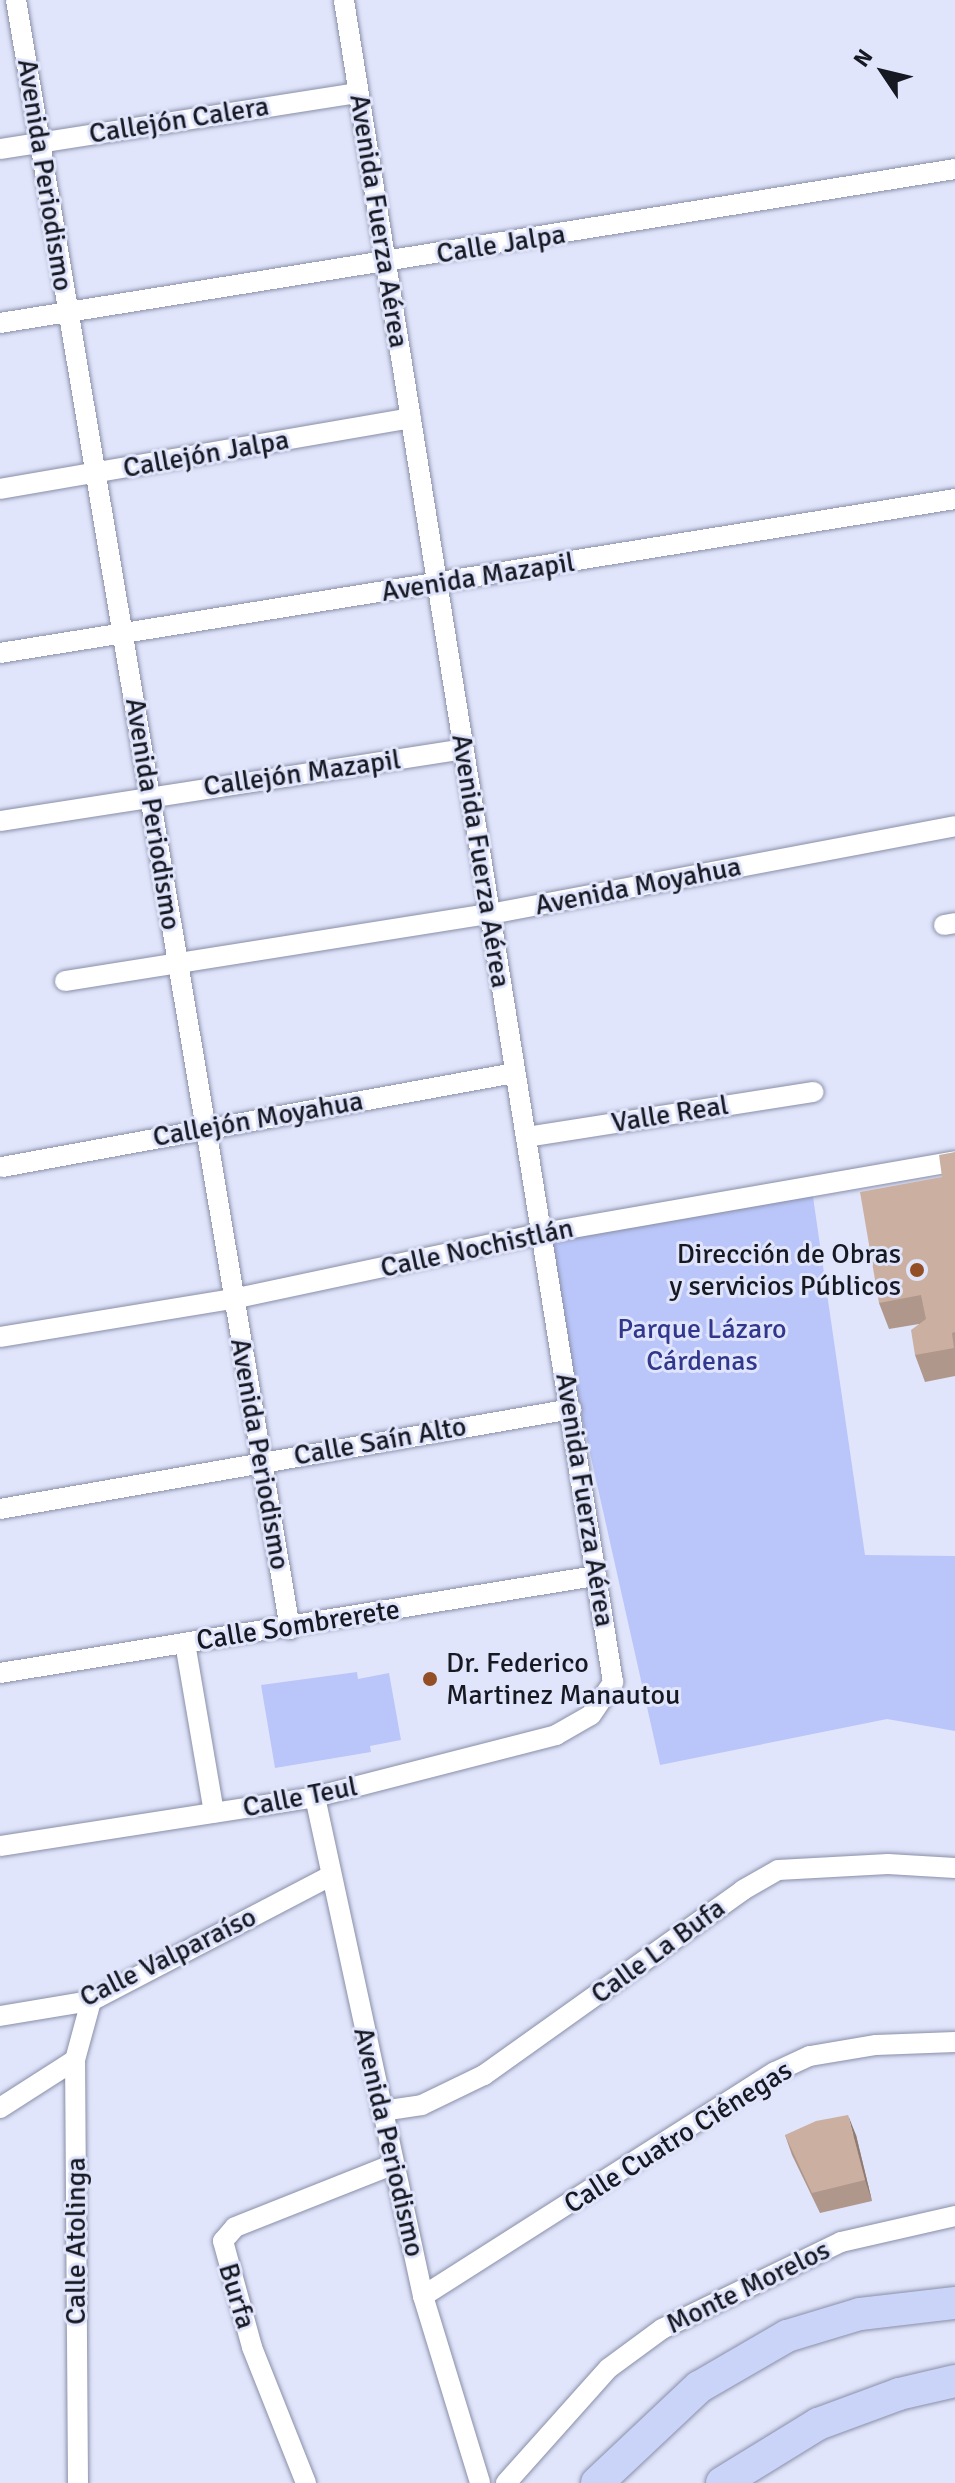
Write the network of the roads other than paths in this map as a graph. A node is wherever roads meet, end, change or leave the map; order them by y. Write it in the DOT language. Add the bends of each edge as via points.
graph roads {
  1 [pos="16,0"];
  2 [pos="344,0"];
  3 [pos="358,93"];
  4 [pos="42,142"];
  5 [pos="0,149"];
  6 [pos="955,169"];
  7 [pos="385,263"];
  8 [pos="66,311"];
  9 [pos="0,323"];
  10 [pos="411,418"];
  11 [pos="96,473"];
  12 [pos="0,489"];
  13 [pos="955,499"];
  14 [pos="438,584"];
  15 [pos="124,631"];
  16 [pos="0,653"];
  17 [pos="463,749"];
  18 [pos="151,795"];
  19 [pos="0,821"];
  20 [pos="955,826"];
  21 [pos="490,914"];
  22 [pos="178,966"];
  23 [pos="65,981"];
  24 [pos="514,1073"];
  25 [pos="814,1092"];
  26 [pos="203,1127"];
  27 [pos="526,1137"];
  28 [pos="955,1161"];
  29 [pos="2,1167"];
  30 [pos="544,1233"];
  31 [pos="233,1299"];
  32 [pos="0,1337"];
  33 [pos="571,1409"];
  34 [pos="261,1461"];
  35 [pos="0,1509"];
  36 [pos="595,1576"];
  37 [pos="290,1629"];
  38 [pos="185,1643"];
  39 [pos="0,1673"];
  40 [pos="591,1715"];
  41 [pos="315,1797"];
  42 [pos="214,1813"];
  43 [pos="0,1846"];
  44 [pos="955,1868"];
  45 [pos="330,1876"];
  46 [pos="91,2001"];
  47 [pos="0,2016"];
  48 [pos="955,2042"];
  49 [pos="75,2060"];
  50 [pos="0,2108"];
  51 [pos="382,2111"];
  52 [pos="394,2164"];
  53 [pos="955,2216"];
  54 [pos="423,2296"];
  55 [pos="955,2303"];
  56 [pos="955,2381"];
  57 [pos="78,2483"];
  58 [pos="306,2483"];
  59 [pos="480,2483"];
  60 [pos="506,2483"];
  61 [pos="597,2483"];
  62 [pos="722,2483"];
  1 -- 4 [label="street, Avenida Periodismo"];
  2 -- 3 [label="street, Avenida Fuerza Aérea"];
  3 -- 4 [label="street, Callejón Calera"];
  3 -- 7 [label="street, Avenida Fuerza Aérea"];
  4 -- 5 [label="street, Callejón Calera"];
  4 -- 8 [label="street, Avenida Periodismo"];
  6 -- 7 [label="street, Calle Jalpa"];
  7 -- 8 [label="street, Calle Jalpa"];
  7 -- 10 [label="street, Avenida Fuerza Aérea"];
  8 -- 9 [label="street, Calle Jalpa"];
  8 -- 11 [label="street, Avenida Periodismo"];
  10 -- 11 [label="street, Callejón Jalpa"];
  10 -- 14 [label="street, Avenida Fuerza Aérea"];
  11 -- 12 [label="street, Callejón Jalpa"];
  11 -- 15 [label="street, Avenida Periodismo"];
  13 -- 14 [label="street, Avenida Mazapil"];
  14 -- 15 [label="street, Avenida Mazapil"];
  14 -- 17 [label="street, Avenida Fuerza Aérea"];
  15 -- 16 [label="street, Avenida Mazapil"];
  15 -- 18 [label="street, Avenida Periodismo"];
  17 -- 18 [label="street, Callejón Mazapil"];
  17 -- 21 [label="street, Avenida Fuerza Aérea"];
  18 -- 19 [label="street, Callejón Mazapil"];
  18 -- 22 [label="street, Avenida Periodismo"];
  20 -- 21 [label="street, Avenida Moyahua"];
  21 -- 22 [label="street, Avenida Moyahua"];
  21 -- 24 [label="street, Avenida Fuerza Aérea"];
  22 -- 23 [label="street, Avenida Moyahua"];
  22 -- 26 [label="street, Avenida Periodismo"];
  24 -- 26 [label="street, Callejón Moyahua"];
  24 -- 27 [label="street, Avenida Fuerza Aérea"];
  25 -- 27 [label="street, Valle Real"];
  26 -- 29 [label="street, Callejón Moyahua"];
  26 -- 31 [label="street, Avenida Periodismo"];
  27 -- 30 [label="street, Avenida Fuerza Aérea"];
  28 -- 30 [label="street, Calle Nochistlán"];
  30 -- 31 [label="street, Calle Nochistlán"];
  30 -- 33 [label="street, Avenida Fuerza Aérea"];
  31 -- 32 [label="street, Calle Nochistlán"];
  31 -- 34 [label="street, Avenida Periodismo"];
  33 -- 34 [label="street, Calle Saín Alto"];
  33 -- 36 [label="street, Avenida Fuerza Aérea"];
  34 -- 35 [label="street, Calle Saín Alto"];
  34 -- 37 [label="street, Avenida Periodismo"];
  36 -- 37 [label="street, Calle Sombrerete"];
  36 -- 40 [label="street, Avenida Fuerza Aérea" via="613,1682"];
  37 -- 38 [label="street, Calle Sombrerete"];
  38 -- 39 [label="street, Calle Sombrerete"];
  38 -- 42 [label="street"];
  40 -- 41 [label="street, Calle Teul" via="556,1735"];
  41 -- 42 [label="street, Calle Teul"];
  41 -- 45 [label="street, Avenida Periodismo"];
  42 -- 43 [label="street, Calle Teul"];
  44 -- 51 [label="street, Calle La Bufa" via="888,1864 778,1870 484,2075 422,2105"];
  45 -- 46 [label="street, Calle Valparaíso"];
  45 -- 51 [label="street, Avenida Periodismo"];
  46 -- 47 [label="street, Calle Valparaíso"];
  46 -- 49 [label="street, Calle Atolinga"];
  48 -- 54 [label="street, Calle Cuatro Ciénegas" via="863,2047 810,2056 775,2072"];
  49 -- 50 [label="street"];
  49 -- 57 [label="street, Calle Atolinga"];
  51 -- 52 [label="street, Avenida Periodismo"];
  52 -- 54 [label="street, Avenida Periodismo"];
  52 -- 58 [label="street, Burfa" via="235,2227 223,2241 252,2347"];
  53 -- 60 [label="street, Monte Morelos" via="841,2242 662,2329 609,2368"];
  54 -- 59 [label="street, Avenida Periodismo"];
  55 -- 61 [label="highway" via="860,2314 787,2336 699,2387"];
  56 -- 62 [label="highway" via="899,2394 818,2424"];
}
